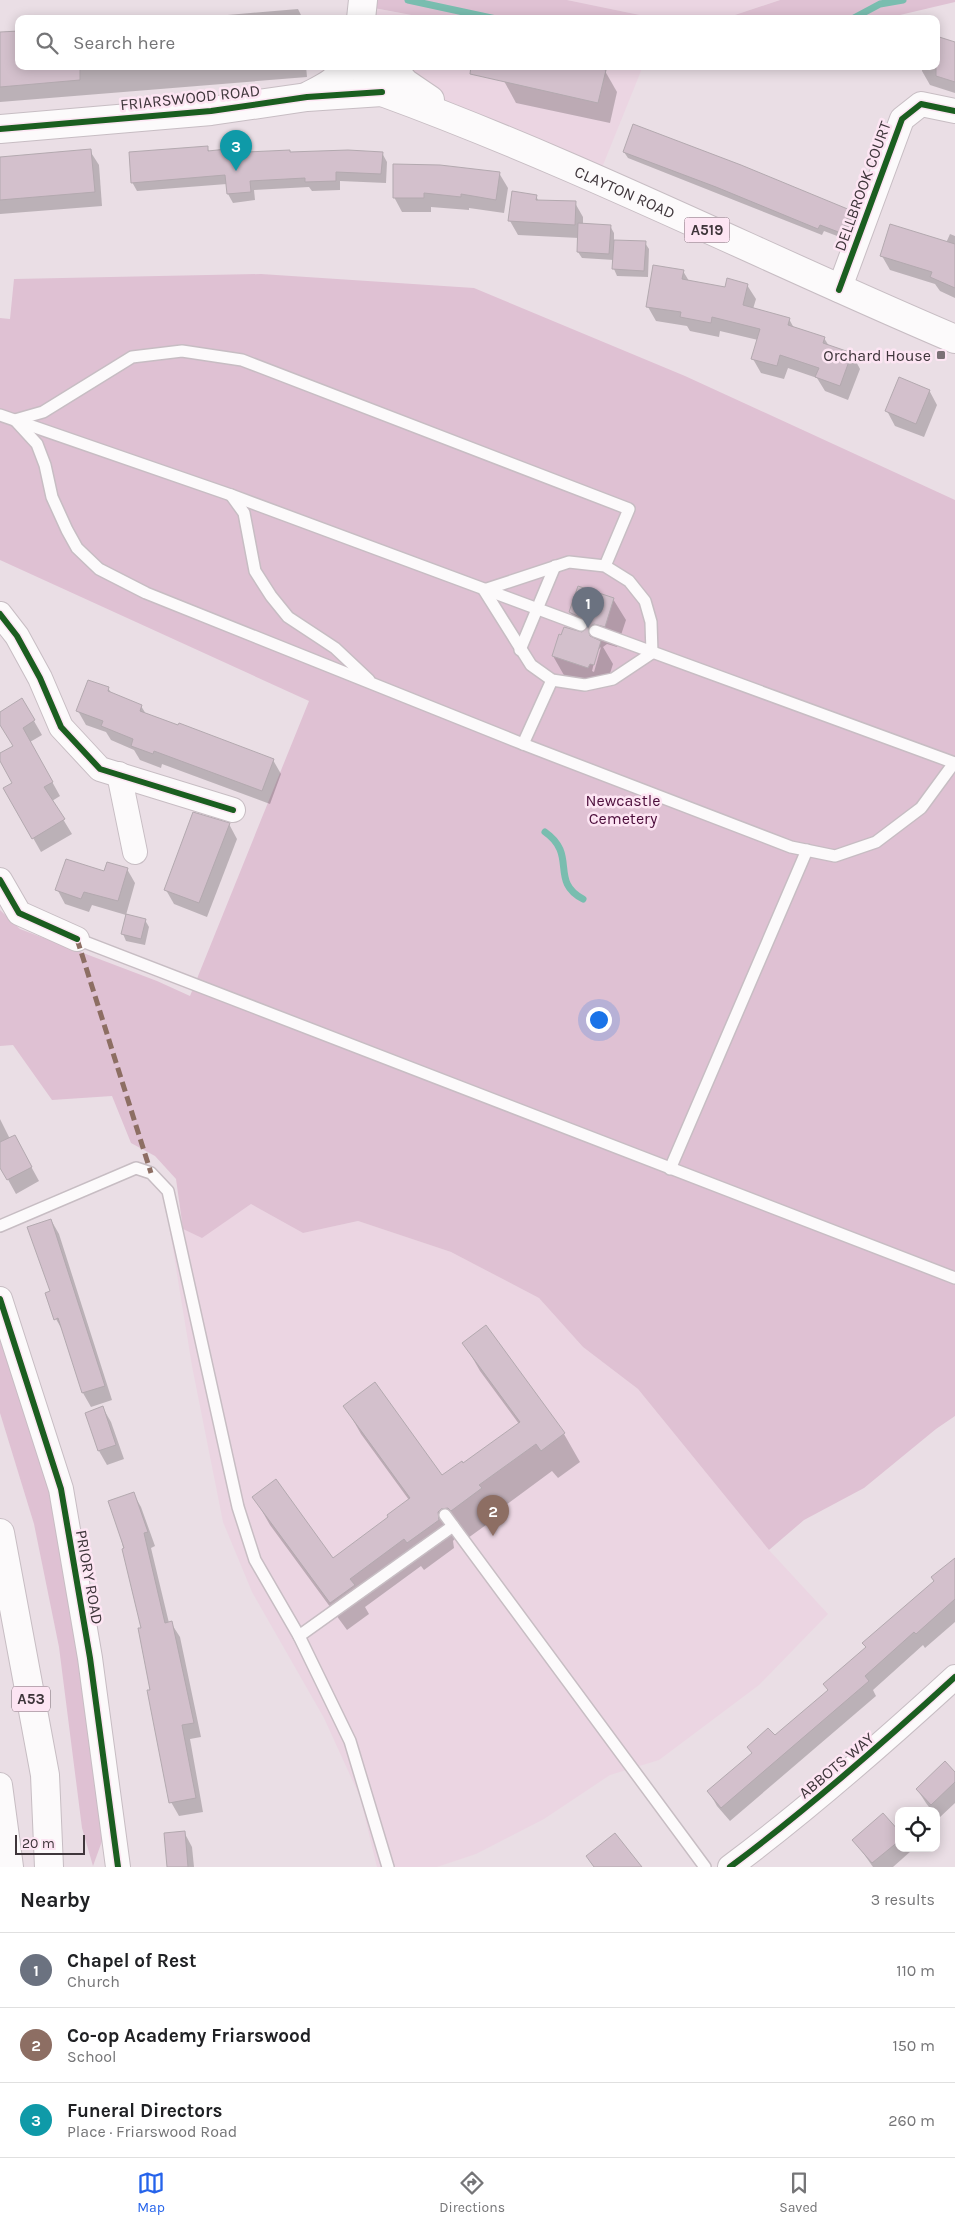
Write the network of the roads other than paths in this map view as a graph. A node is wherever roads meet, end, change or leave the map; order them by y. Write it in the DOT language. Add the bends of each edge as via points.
graph roads {
  1 [pos="344,70"];
  2 [pos="365,70"];
  3 [pos="394,70"];
  4 [pos="382,92"];
  5 [pos="307,96"];
  6 [pos="955,110"];
  7 [pos="460,120"];
  8 [pos="0,129"];
  9 [pos="839,290"];
  10 [pos="955,339"];
  11 [pos="0,415"];
  12 [pos="15,420"];
  13 [pos="231,495"];
  14 [pos="555,566"];
  15 [pos="605,566"];
  16 [pos="484,590"];
  17 [pos="537,609"];
  18 [pos="0,614"];
  19 [pos="581,625"];
  20 [pos="595,631"];
  21 [pos="520,650"];
  22 [pos="652,653"];
  23 [pos="552,680"];
  24 [pos="374,684"];
  25 [pos="523,744"];
  26 [pos="955,763"];
  27 [pos="119,774"];
  28 [pos="232,810"];
  29 [pos="807,850"];
  30 [pos="135,852"];
  31 [pos="0,880"];
  32 [pos="76,939"];
  33 [pos="670,1169"];
  34 [pos="0,1226"];
  35 [pos="955,1278"];
  36 [pos="0,1299"];
  37 [pos="445,1515"];
  38 [pos="453,1526"];
  39 [pos="0,1532"];
  40 [pos="299,1636"];
  41 [pos="955,1678"];
  42 [pos="0,1785"];
  43 [pos="11,1867"];
  44 [pos="49,1867"];
  45 [pos="118,1867"];
  46 [pos="388,1867"];
  47 [pos="705,1867"];
  48 [pos="730,1867"];
  1 -- 5 [label="main road, FRIARSWOOD ROAD" via="333,82"];
  2 -- 4 [label="main road" via="372,84"];
  3 -- 7 [label="main road, A519" via="405,83"];
  4 -- 5 [label="main road, FRIARSWOOD ROAD"];
  4 -- 7 [label="main road, A519"];
  5 -- 8 [label="main road, FRIARSWOOD ROAD" via="211,111"];
  6 -- 9 [label="street, DELLBROOK COURT" via="921,104 902,119"];
  7 -- 9 [label="main road, CLAYTON ROAD / A519"];
  9 -- 10 [label="main road, CLAYTON ROAD / A519"];
  11 -- 12 [label="lane"];
  12 -- 13 [label="lane"];
  12 -- 15 [label="lane" via="43,412 132,357 182,351 242,360 629,509"];
  12 -- 24 [label="lane" via="38,444 52,497 66,530 77,548 99,569 146,593"];
  13 -- 16 [label="lane"];
  13 -- 24 [label="lane" via="244,513 255,571 271,596 288,617 335,648"];
  14 -- 15 [label="lane" via="569,562"];
  14 -- 16 [label="lane"];
  14 -- 17 [label="lane"];
  15 -- 22 [label="lane" via="629,581 645,601 651,622"];
  16 -- 17 [label="lane"];
  16 -- 21 [label="lane"];
  17 -- 19 [label="lane"];
  17 -- 21 [label="lane"];
  18 -- 27 [label="street" via="17,636 40,678 61,726 100,769"];
  20 -- 22 [label="lane"];
  21 -- 23 [label="lane" via="531,666"];
  22 -- 23 [label="lane" via="613,679 586,685"];
  22 -- 26 [label="lane"];
  23 -- 25 [label="lane"];
  24 -- 25 [label="lane"];
  25 -- 29 [label="lane" via="791,847"];
  26 -- 29 [label="lane" via="921,808 876,842 836,856"];
  27 -- 28 [label="street"];
  27 -- 30 [label="street"];
  29 -- 33 [label="lane"];
  31 -- 32 [label="street" via="19,913"];
  32 -- 33 [label="lane"];
  33 -- 35 [label="lane"];
  34 -- 40 [label="lane" via="136,1168 151,1173 168,1191 238,1507 255,1560"];
  36 -- 45 [label="street, PRIORY ROAD" via="61,1489 90,1658"];
  37 -- 38 [label="lane"];
  38 -- 40 [label="lane"];
  38 -- 47 [label="lane"];
  39 -- 44 [label="main road, A53" via="45,1775"];
  40 -- 46 [label="lane" via="350,1741"];
  41 -- 48 [label="street, ABBOTS WAY" via="818,1799"];
  42 -- 43 [label="street"];
}
